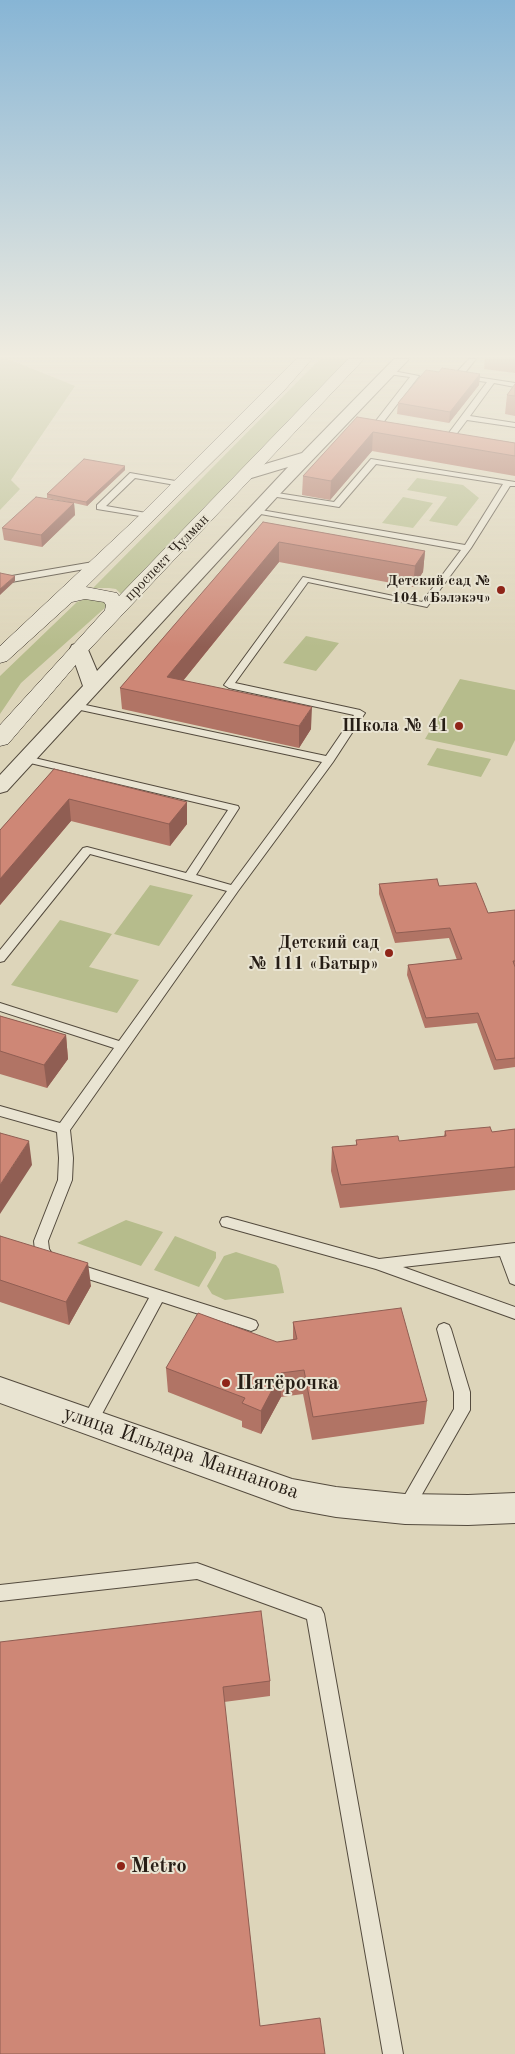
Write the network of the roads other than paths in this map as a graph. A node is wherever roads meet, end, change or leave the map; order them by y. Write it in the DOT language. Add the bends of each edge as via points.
graph roads {
  1 [pos="210,455"];
  2 [pos="266,455"];
  3 [pos="309,455"];
  4 [pos="248,474"];
  5 [pos="512,483"];
  6 [pos="181,484"];
  7 [pos="271,494"];
  8 [pos="255,511"];
  9 [pos="149,516"];
  10 [pos="467,548"];
  11 [pos="99,564"];
  12 [pos="0,581"];
  13 [pos="65,597"];
  14 [pos="115,612"];
  15 [pos="79,649"];
  16 [pos="0,657"];
  17 [pos="93,687"];
  18 [pos="76,706"];
  19 [pos="0,739"];
  20 [pos="26,759"];
  21 [pos="329,760"];
  22 [pos="0,787"];
  23 [pos="189,877"];
  24 [pos="234,889"];
  25 [pos="0,958"];
  26 [pos="0,1007"];
  27 [pos="122,1046"];
  28 [pos="0,1111"];
  29 [pos="63,1129"];
  30 [pos="227,1222"];
  31 [pos="510,1250"];
  32 [pos="378,1264"];
  33 [pos="515,1280"];
  34 [pos="158,1296"];
  35 [pos="515,1313"];
  36 [pos="250,1325"];
  37 [pos="444,1329"];
  38 [pos="0,1390"];
  39 [pos="89,1422"];
  40 [pos="515,1508"];
  41 [pos="405,1509"];
  42 [pos="0,1593"];
  43 [pos="393,2054"];
  1 -- 6 [label="main road"];
  2 -- 4 [label="main road, проспект Чулман"];
  3 -- 4 [label="street"];
  3 -- 7 [label="street"];
  4 -- 14 [label="main road, проспект Чулман"];
  5 -- 7 [label="lane" via="374,461 336,505"];
  5 -- 10 [label="lane"];
  6 -- 9 [label="main road"];
  6 -- 9 [label="lane" via="133,475 100,507"];
  7 -- 8 [label="street"];
  8 -- 10 [label="lane"];
  8 -- 17 [label="street"];
  9 -- 11 [label="main road"];
  10 -- 21 [label="lane" via="424,605 306,579 229,686 360,713"];
  11 -- 12 [label="lane"];
  11 -- 13 [label="main road"];
  13 -- 14 [label="main road" via="84,593 110,597 116,604"];
  13 -- 16 [label="main road"];
  14 -- 15 [label="main road, проспект Чулман"];
  15 -- 17 [label="street"];
  15 -- 19 [label="main road, проспект Чулман"];
  17 -- 18 [label="street"];
  18 -- 20 [label="street"];
  18 -- 21 [label="lane"];
  20 -- 22 [label="street"];
  20 -- 23 [label="lane" via="234,808"];
  21 -- 24 [label="lane"];
  23 -- 24 [label="lane"];
  23 -- 25 [label="lane" via="87,850"];
  24 -- 27 [label="lane"];
  26 -- 27 [label="lane"];
  27 -- 29 [label="lane"];
  28 -- 29 [label="lane"];
  29 -- 34 [label="lane" via="65,1180 42,1234 44,1255 50,1261"];
  30 -- 32 [label="lane"];
  31 -- 32 [label="lane"];
  31 -- 33 [label="lane"];
  32 -- 35 [label="lane"];
  34 -- 36 [label="lane"];
  34 -- 39 [label="lane"];
  37 -- 41 [label="lane" via="462,1392 462,1410"];
  38 -- 39 [label="street, улица Ильдара Маннанова"];
  39 -- 41 [label="street, улица Ильдара Маннанова" via="292,1494"];
  40 -- 41 [label="street, улица Ильдара Маннанова"];
  42 -- 43 [label="lane" via="197,1570 315,1614"];
}
